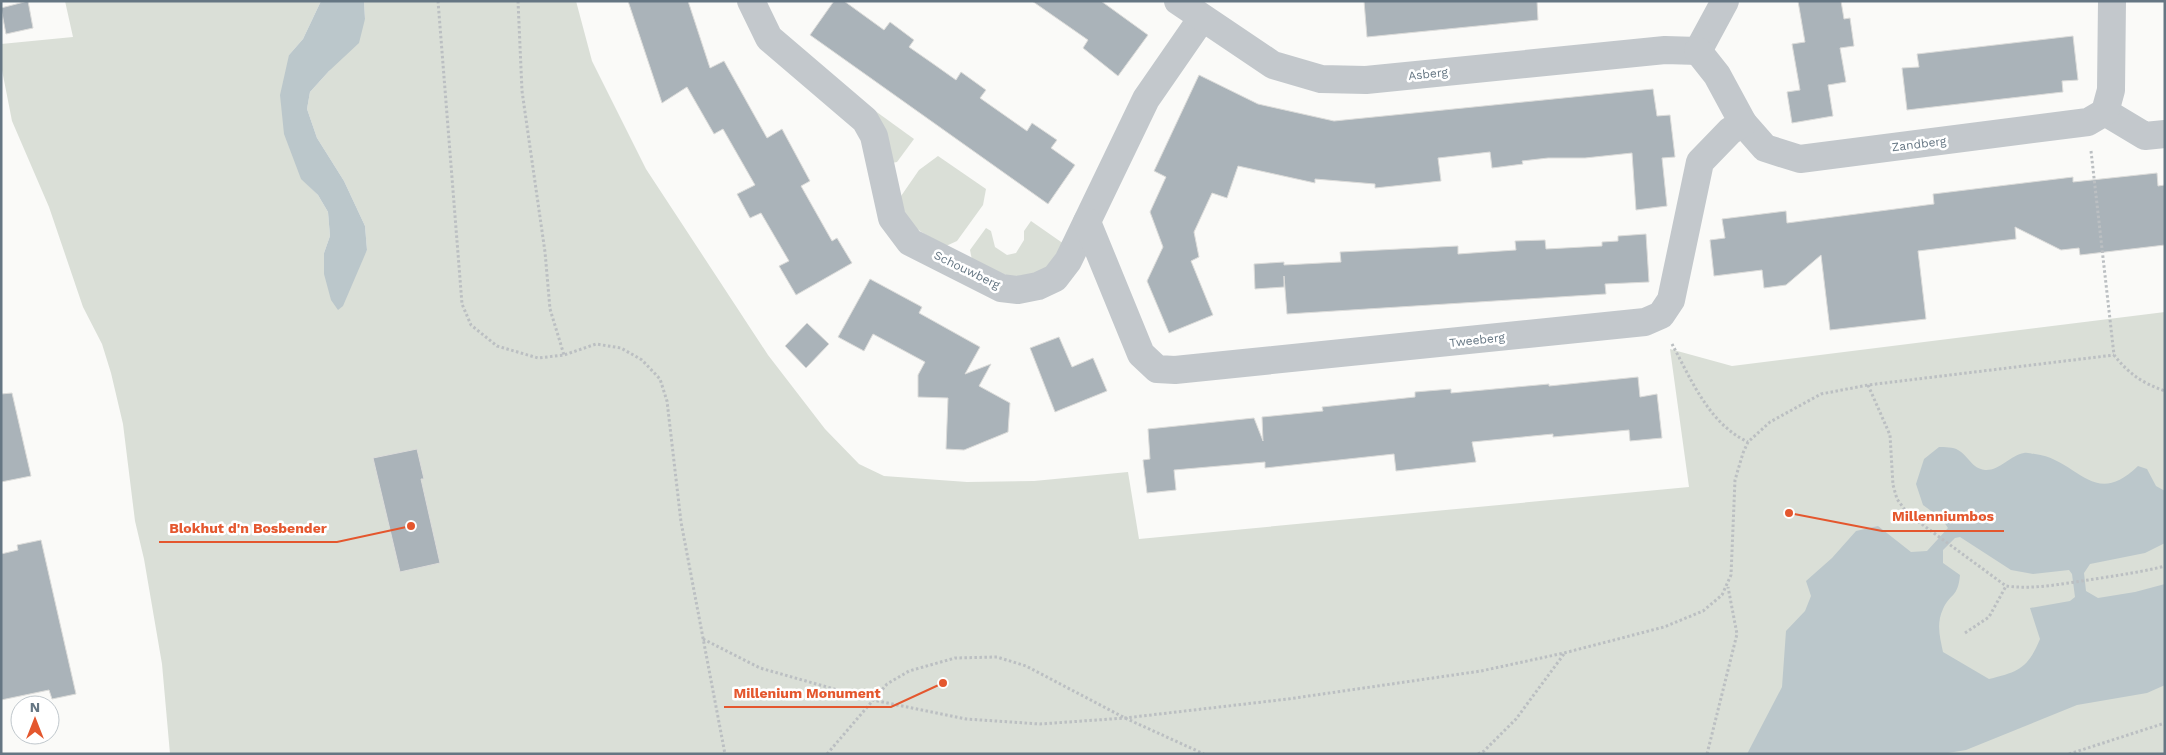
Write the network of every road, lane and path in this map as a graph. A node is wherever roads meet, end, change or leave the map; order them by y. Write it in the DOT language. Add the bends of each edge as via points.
graph roads {
  1 [pos="438,1"];
  2 [pos="518,1"];
  3 [pos="751,1"];
  4 [pos="1178,1"];
  5 [pos="1726,1"];
  6 [pos="2112,1"];
  7 [pos="1202,18"];
  8 [pos="1698,52"];
  9 [pos="2096,117"];
  10 [pos="1743,123"];
  11 [pos="2165,134"];
  12 [pos="1086,222"];
  13 [pos="1661,315"];
  14 [pos="564,355"];
  15 [pos="2114,355"];
  16 [pos="1868,385"];
  17 [pos="2165,391"];
  18 [pos="1748,442"];
  19 [pos="2165,566"];
  20 [pos="1728,586"];
  21 [pos="2006,586"];
  22 [pos="1965,633"];
  23 [pos="703,639"];
  24 [pos="1564,653"];
  25 [pos="872,700"];
  26 [pos="1125,718"];
  27 [pos="2165,724"];
  28 [pos="725,754"];
  29 [pos="827,754"];
  30 [pos="1204,754"];
  31 [pos="1478,754"];
  32 [pos="1707,754"];
  33 [pos="2069,754"];
  1 -- 14 [label="path" via="462,304 471,325 497,346 538,358"];
  2 -- 14 [label="path" via="522,91 550,309"];
  3 -- 12 [label="street, Schouwberg" via="768,38 865,120 874,136 892,218 910,242 1001,288 1018,290 1038,286 1054,278 1068,261"];
  4 -- 7 [label="street, Asberg"];
  5 -- 8 [label="street"];
  6 -- 9 [label="street" via="2111,90"];
  7 -- 8 [label="street, Asberg" via="1273,65 1321,79 1366,80 1665,50"];
  7 -- 12 [label="street, Schouwberg" via="1146,99"];
  8 -- 10 [label="street" via="1717,75"];
  9 -- 10 [label="street, Zandberg" via="1800,159 1765,148"];
  9 -- 11 [label="street" via="2145,136"];
  9 -- 15 [label="path"];
  10 -- 13 [label="street" via="1730,131 1700,162 1671,300"];
  12 -- 13 [label="street, Tweeberg" via="1141,354 1157,369 1175,370 1645,322"];
  13 -- 18 [label="path" via="1704,403 1738,437"];
  14 -- 23 [label="path" via="596,344 621,348 642,360 660,379 667,402 681,522"];
  15 -- 16 [label="path"];
  15 -- 17 [label="path" via="2128,373"];
  16 -- 18 [label="path" via="1821,394 1770,422"];
  16 -- 21 [label="path" via="1890,435 1893,485 1897,498 1908,514 1930,532"];
  18 -- 20 [label="path" via="1735,480 1733,561"];
  19 -- 21 [label="path" via="2062,584"];
  20 -- 24 [label="path" via="1715,603 1683,620"];
  20 -- 32 [label="path" via="1737,634"];
  21 -- 22 [label="path" via="1990,617"];
  23 -- 25 [label="path" via="760,668"];
  23 -- 28 [label="path"];
  24 -- 26 [label="path" via="1481,671"];
  24 -- 31 [label="path" via="1516,719"];
  25 -- 26 [label="path" via="966,719 1040,724"];
  25 -- 26 [label="path" via="887,684 909,671 955,658 997,657 1026,666"];
  25 -- 29 [label="path"];
  26 -- 30 [label="path"];
  27 -- 33 [label="path"];
}
